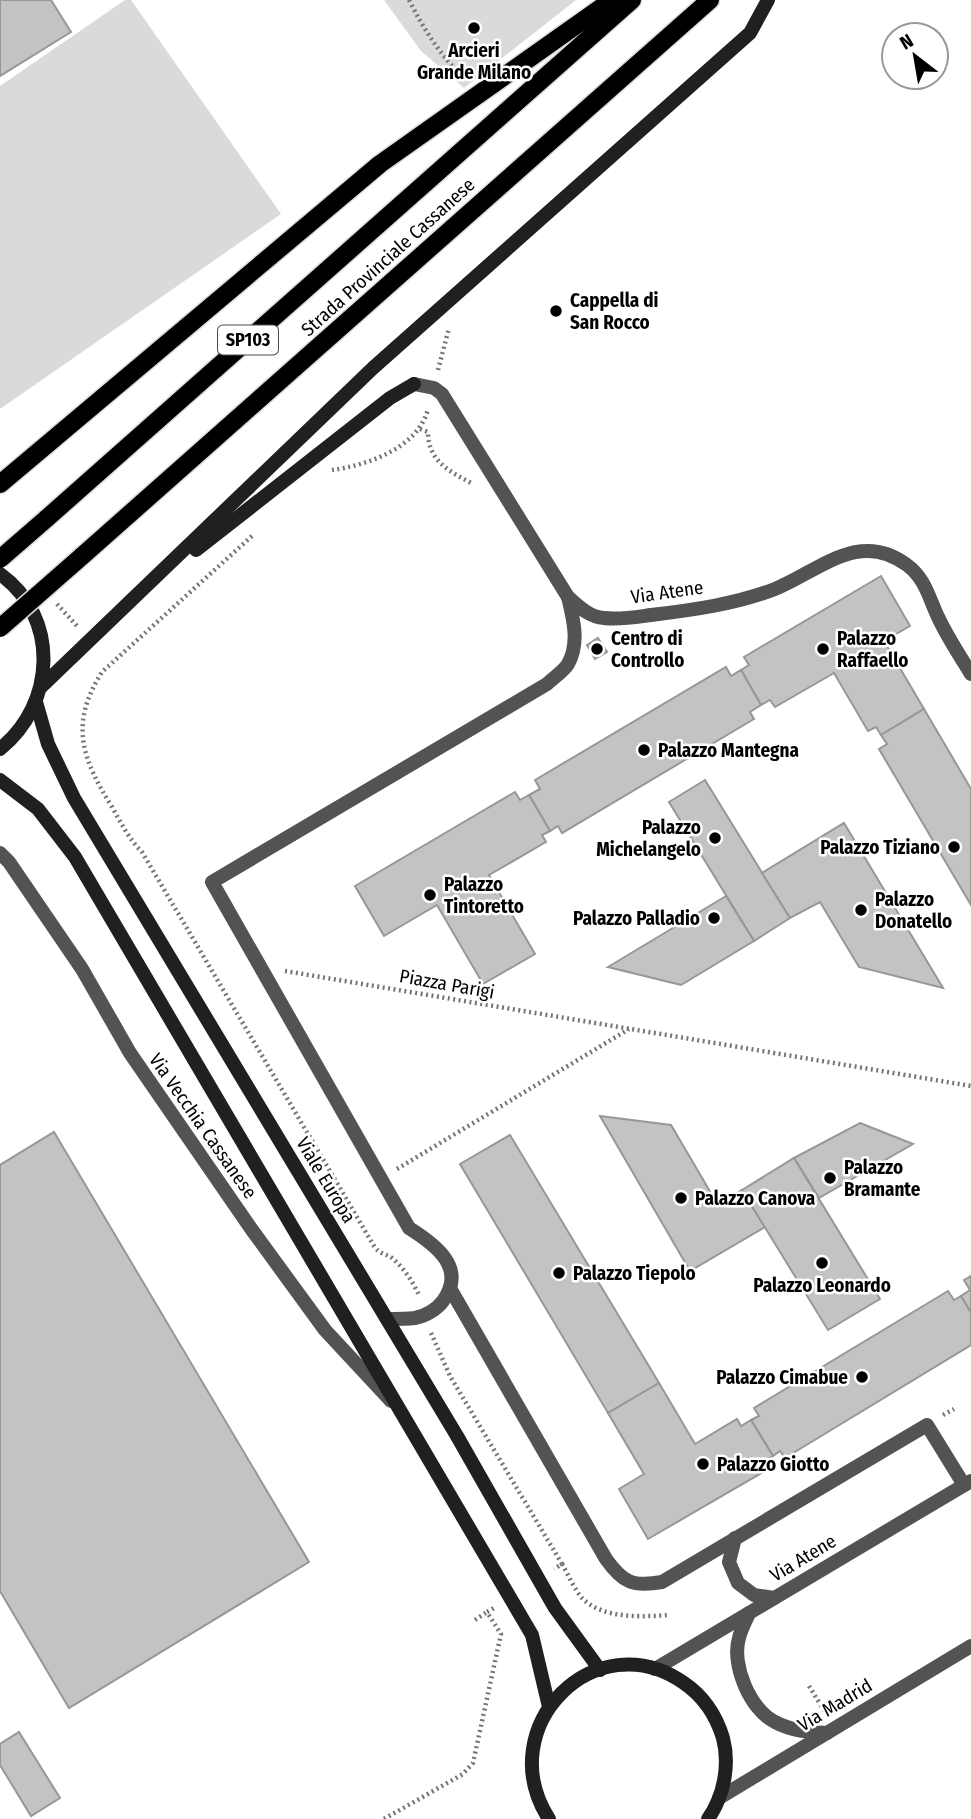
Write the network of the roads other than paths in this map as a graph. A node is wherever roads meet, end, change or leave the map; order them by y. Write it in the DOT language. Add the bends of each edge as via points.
graph roads {
  1 [pos="612,0"];
  2 [pos="632,0"];
  3 [pos="710,0"];
  4 [pos="768,0"];
  5 [pos="0,484"];
  6 [pos="0,559"];
  7 [pos="0,574"];
  8 [pos="136,596"];
  9 [pos="568,597"];
  10 [pos="0,628"];
  11 [pos="971,674"];
  12 [pos="41,687"];
  13 [pos="36,702"];
  14 [pos="0,749"];
  15 [pos="0,780"];
  16 [pos="0,853"];
  17 [pos="451,1290"];
  18 [pos="387,1319"];
  19 [pos="395,1405"];
  20 [pos="967,1483"];
  21 [pos="736,1538"];
  22 [pos="774,1598"];
  23 [pos="749,1613"];
  24 [pos="971,1646"];
  25 [pos="655,1669"];
  26 [pos="600,1670"];
  27 [pos="549,1707"];
  28 [pos="831,1731"];
  29 [pos="719,1798"];
  30 [pos="549,1819"];
  31 [pos="708,1819"];
  1 -- 5 [label="main road" via="380,164"];
  2 -- 6 [label="main road, Strada Provinciale Cassanese / SP103, bridge"];
  3 -- 10 [label="main road, Strada Provinciale Cassanese / SP103, bridge"];
  4 -- 8 [label="street" via="750,33 373,368"];
  7 -- 12 [label="street" via="25,599 38,626 44,657"];
  8 -- 9 [label="street, Via Atene" via="414,384 434,387 447,402"];
  8 -- 12 [label="street"];
  9 -- 11 [label="street, Via Atene" via="602,618 670,613 754,596 837,556 857,551 883,553 917,575"];
  9 -- 17 [label="street" via="574,643 567,665 547,684 212,881 409,1228 434,1244 450,1266"];
  12 -- 13 [label="street"];
  13 -- 14 [label="street" via="18,733"];
  13 -- 18 [label="street, Viale Europa" via="48,744 74,798"];
  15 -- 19 [label="street" via="38,809 75,857"];
  16 -- 19 [label="street, Via Vecchia Cassanese" via="82,969 130,1053 252,1230 325,1330"];
  17 -- 18 [label="street" via="438,1308 424,1315"];
  17 -- 21 [label="street" via="618,1576 640,1586 662,1582"];
  18 -- 26 [label="street, Viale Europa" via="555,1608"];
  19 -- 27 [label="street" via="531,1636"];
  20 -- 21 [label="street" via="927,1425"];
  20 -- 22 [label="street, Via Atene"];
  21 -- 22 [label="street" via="729,1562 738,1583 754,1595"];
  22 -- 23 [label="street, Via Atene"];
  23 -- 25 [label="street, Via Atene"];
  23 -- 28 [label="street" via="738,1640 738,1667 747,1694 771,1721 799,1732"];
  24 -- 28 [label="street, Via Madrid"];
  25 -- 26 [label="street"];
  25 -- 29 [label="street" via="691,1688 716,1719 726,1758"];
  26 -- 27 [label="street" via="572,1684"];
  27 -- 30 [label="street" via="531,1757 533,1784"];
  28 -- 29 [label="street, Via Madrid"];
  29 -- 31 [label="street"];
}
